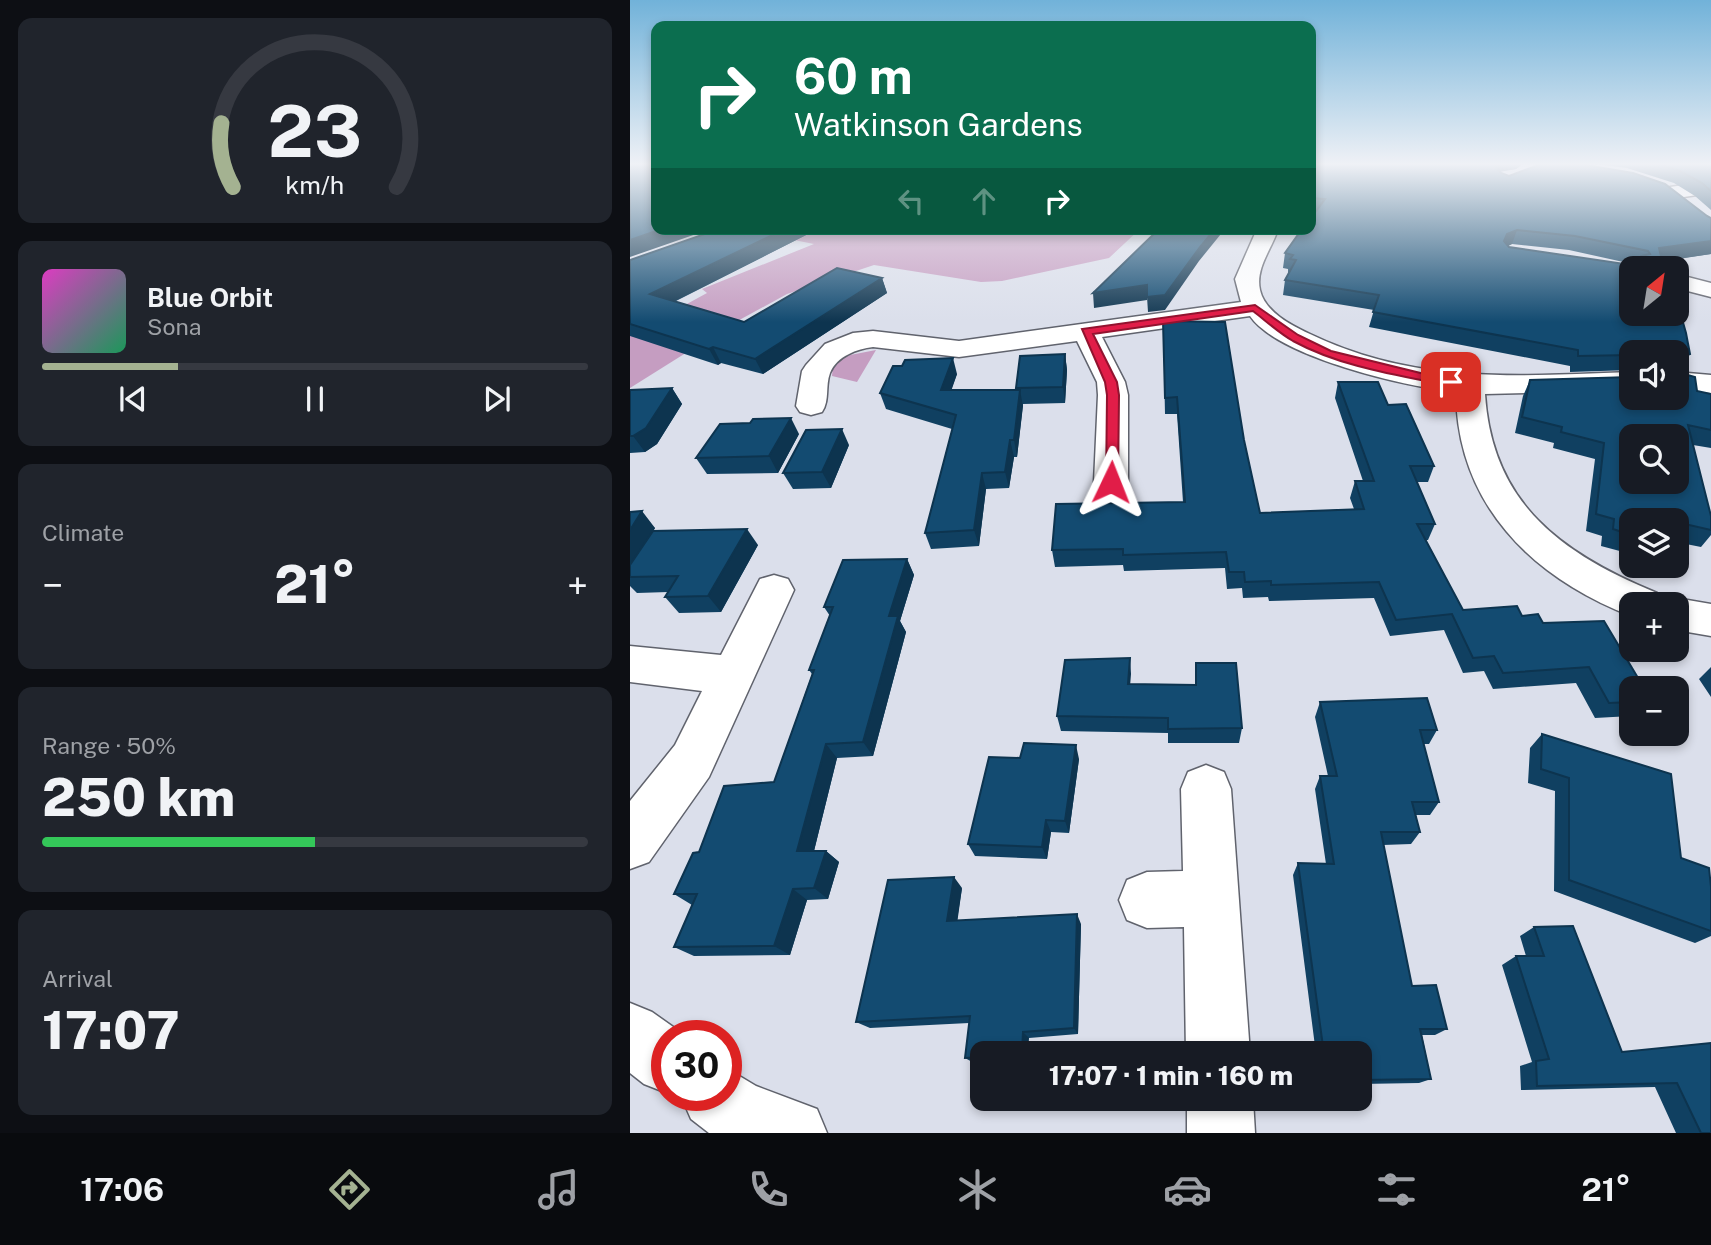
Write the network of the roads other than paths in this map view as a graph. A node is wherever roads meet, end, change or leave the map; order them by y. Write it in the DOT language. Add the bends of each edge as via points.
graph roads {
  1 [pos="1265,235"];
  2 [pos="1689,284"];
  3 [pos="1711,290"];
  4 [pos="1255,308"];
  5 [pos="1086,332"];
  6 [pos="1619,381"];
  7 [pos="1689,382"];
  8 [pos="1711,384"];
  9 [pos="1470,385"];
  10 [pos="811,406"];
  11 [pos="1111,482"];
  12 [pos="774,590"];
  13 [pos="1619,595"];
  14 [pos="1689,616"];
  15 [pos="1711,620"];
  16 [pos="630,664"];
  17 [pos="736,675"];
  18 [pos="1206,789"];
  19 [pos="630,843"];
  20 [pos="1211,898"];
  21 [pos="1147,900"];
  22 [pos="630,1034"];
  23 [pos="1217,1041"];
  24 [pos="651,1049"];
  25 [pos="735,1111"];
  26 [pos="1221,1111"];
  27 [pos="793,1133"];
  28 [pos="1222,1133"];
  1 -- 4 [label="street" via="1249,266 1247,281"];
  2 -- 3 [label="street"];
  4 -- 5 [label="street"];
  4 -- 9 [label="street" via="1294,337 1327,353"];
  5 -- 10 [label="street" via="959,349 853,341 835,350 816,371"];
  5 -- 11 [label="street" via="1111,382"];
  6 -- 9 [label="street"];
  7 -- 8 [label="street"];
  9 -- 13 [label="street" via="1468,415 1498,497 1524,531 1561,564"];
  12 -- 17 [label="street"];
  14 -- 15 [label="street"];
  16 -- 17 [label="street"];
  17 -- 19 [label="street" via="692,761"];
  18 -- 20 [label="street"];
  20 -- 21 [label="street"];
  20 -- 23 [label="street"];
  22 -- 24 [label="street"];
  25 -- 27 [label="street"];
  26 -- 28 [label="street"];
}
